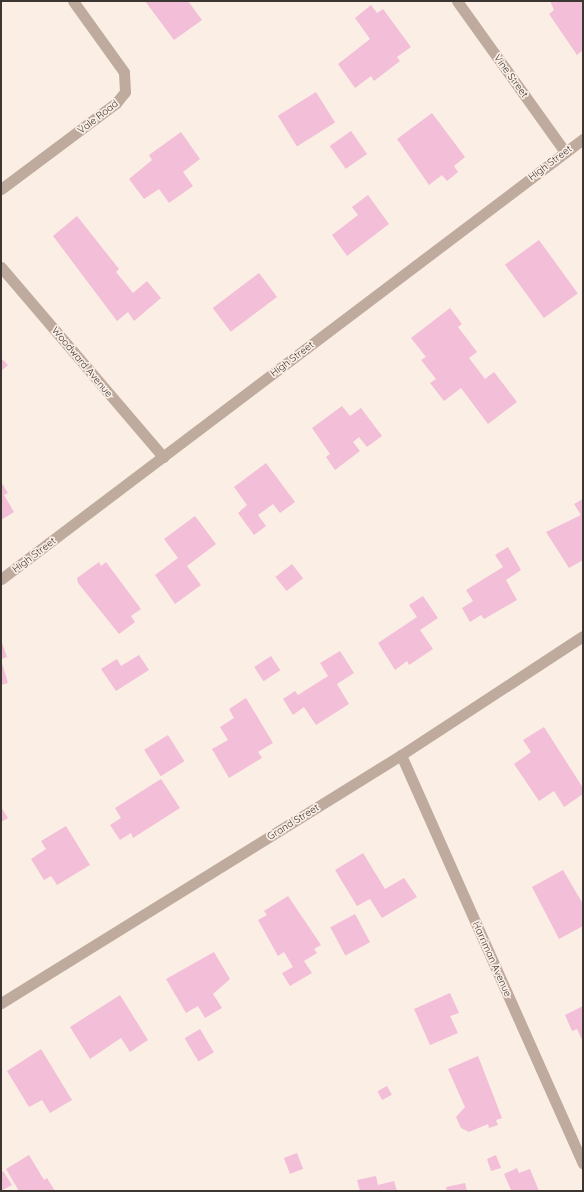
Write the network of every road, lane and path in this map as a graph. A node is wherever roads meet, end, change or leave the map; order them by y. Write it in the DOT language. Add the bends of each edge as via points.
graph roads {
  1 [pos="73,1"];
  2 [pos="458,1"];
  3 [pos="583,139"];
  4 [pos="565,152"];
  5 [pos="1,189"];
  6 [pos="1,267"];
  7 [pos="163,457"];
  8 [pos="1,579"];
  9 [pos="583,636"];
  10 [pos="401,755"];
  11 [pos="1,1003"];
  12 [pos="583,1163"];
  1 -- 5 [label="street, Vale Road" via="124,72 125,92 116,104"];
  2 -- 4 [label="street, Vine Street"];
  3 -- 4 [label="street, High Street"];
  4 -- 7 [label="street, High Street"];
  6 -- 7 [label="street, Woodward Avenue"];
  7 -- 8 [label="street, High Street"];
  9 -- 10 [label="street, Grand Street"];
  10 -- 11 [label="street, Grand Street"];
  10 -- 12 [label="street, Harriman Avenue"];
}
